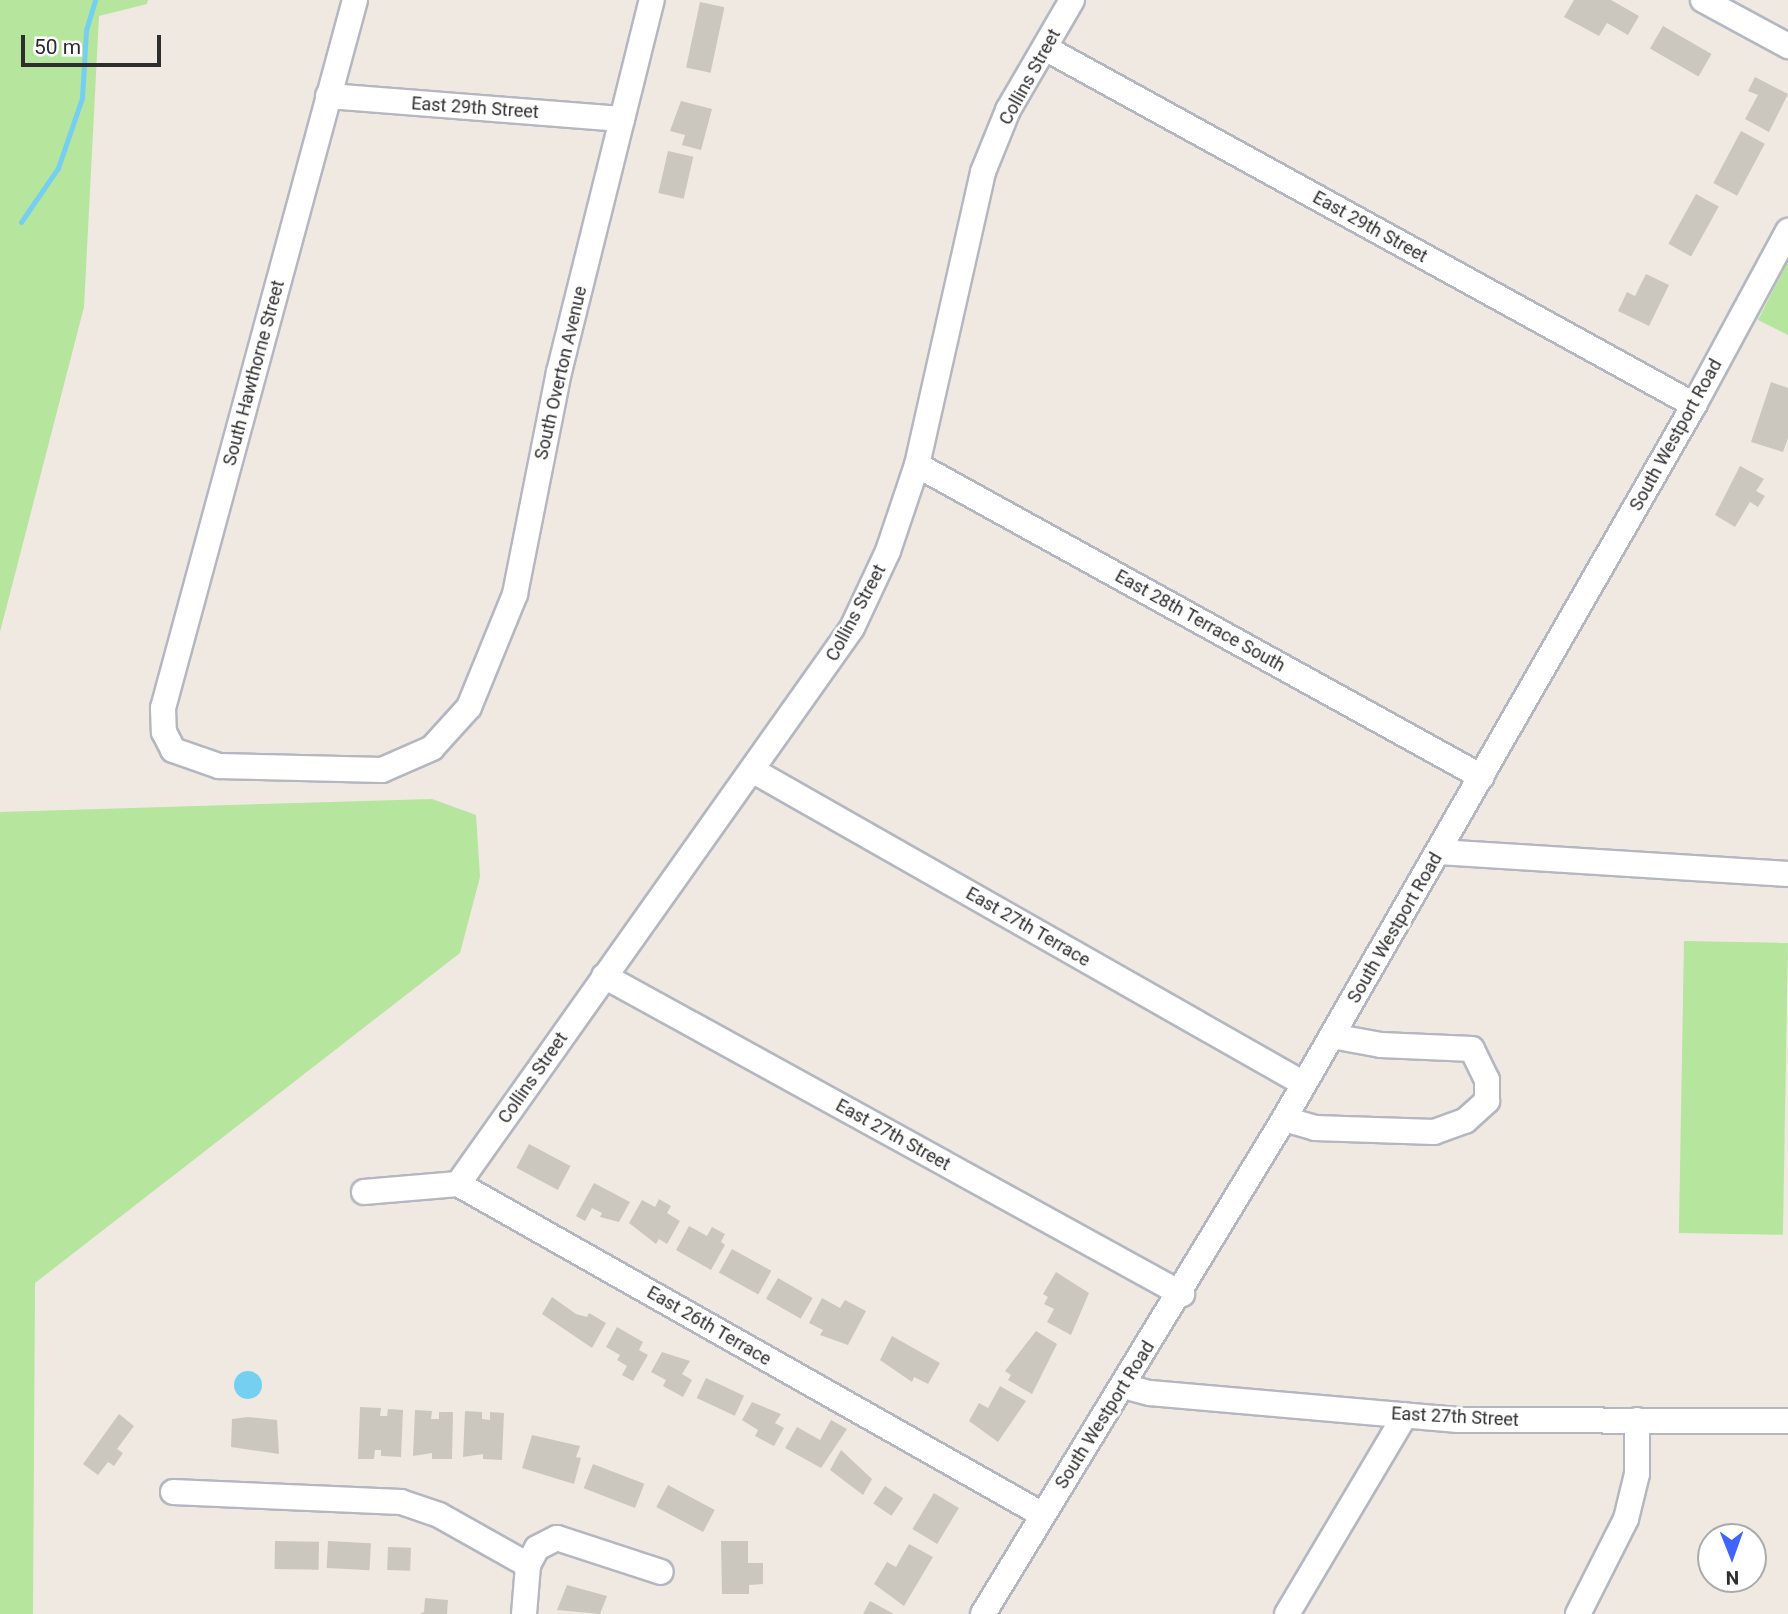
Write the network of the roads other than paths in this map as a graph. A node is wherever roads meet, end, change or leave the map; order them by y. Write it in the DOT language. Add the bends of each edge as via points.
graph roads {
  1 [pos="355,0"];
  2 [pos="652,0"];
  3 [pos="1072,0"];
  4 [pos="1703,0"];
  5 [pos="1788,46"];
  6 [pos="1045,48"];
  7 [pos="328,96"];
  8 [pos="622,119"];
  9 [pos="1788,231"];
  10 [pos="1694,405"];
  11 [pos="917,465"];
  12 [pos="170,746"];
  13 [pos="752,770"];
  14 [pos="1482,776"];
  15 [pos="1439,852"];
  16 [pos="1788,874"];
  17 [pos="604,976"];
  18 [pos="1332,1037"];
  19 [pos="1304,1084"];
  20 [pos="1284,1119"];
  21 [pos="458,1184"];
  22 [pos="364,1192"];
  23 [pos="1182,1294"];
  24 [pos="1123,1386"];
  25 [pos="1405,1415"];
  26 [pos="1637,1420"];
  27 [pos="1788,1420"];
  28 [pos="173,1492"];
  29 [pos="1043,1515"];
  30 [pos="528,1566"];
  31 [pos="661,1572"];
  32 [pos="524,1614"];
  33 [pos="983,1614"];
  34 [pos="1287,1614"];
  35 [pos="1577,1614"];
  1 -- 7 [label="street, South Hawthorne Street"];
  2 -- 8 [label="street, South Overton Avenue"];
  3 -- 6 [label="street, Collins Street"];
  4 -- 5 [label="street"];
  6 -- 10 [label="street, East 29th Street"];
  6 -- 11 [label="street, Collins Street" via="1008,110 983,172"];
  7 -- 8 [label="street, East 29th Street"];
  7 -- 12 [label="street, South Hawthorne Street" via="163,708"];
  8 -- 12 [label="street, South Overton Avenue" via="559,372 515,594 469,707 447,735 408,762 354,773 219,766 195,761"];
  9 -- 10 [label="street, South Westport Road"];
  10 -- 14 [label="street, South Westport Road"];
  11 -- 13 [label="street, Collins Street" via="888,551 847,636"];
  11 -- 14 [label="street, East 28th Terrace South"];
  13 -- 17 [label="street, Collins Street"];
  13 -- 19 [label="street, East 27th Terrace"];
  14 -- 15 [label="street, South Westport Road"];
  15 -- 16 [label="street"];
  15 -- 18 [label="street, South Westport Road"];
  17 -- 21 [label="street, Collins Street"];
  17 -- 23 [label="street, East 27th Street"];
  18 -- 19 [label="street, South Westport Road"];
  18 -- 20 [label="street" via="1381,1045 1472,1049 1487,1080 1487,1101 1465,1121 1434,1132 1315,1128"];
  19 -- 20 [label="street, South Westport Road"];
  20 -- 23 [label="street, South Westport Road"];
  21 -- 22 [label="street"];
  21 -- 29 [label="street, East 26th Terrace"];
  23 -- 24 [label="street, South Westport Road"];
  24 -- 25 [label="street, East 27th Street" via="1150,1393"];
  24 -- 29 [label="street, South Westport Road"];
  25 -- 26 [label="street, East 27th Street" via="1458,1420"];
  25 -- 34 [label="street"];
  26 -- 27 [label="street, East 27th Street"];
  26 -- 35 [label="street" via="1637,1474 1626,1520"];
  28 -- 30 [label="street" via="401,1502 439,1515"];
  29 -- 33 [label="street, South Westport Road"];
  30 -- 31 [label="street" via="537,1548 557,1538"];
  30 -- 32 [label="street"];
}
